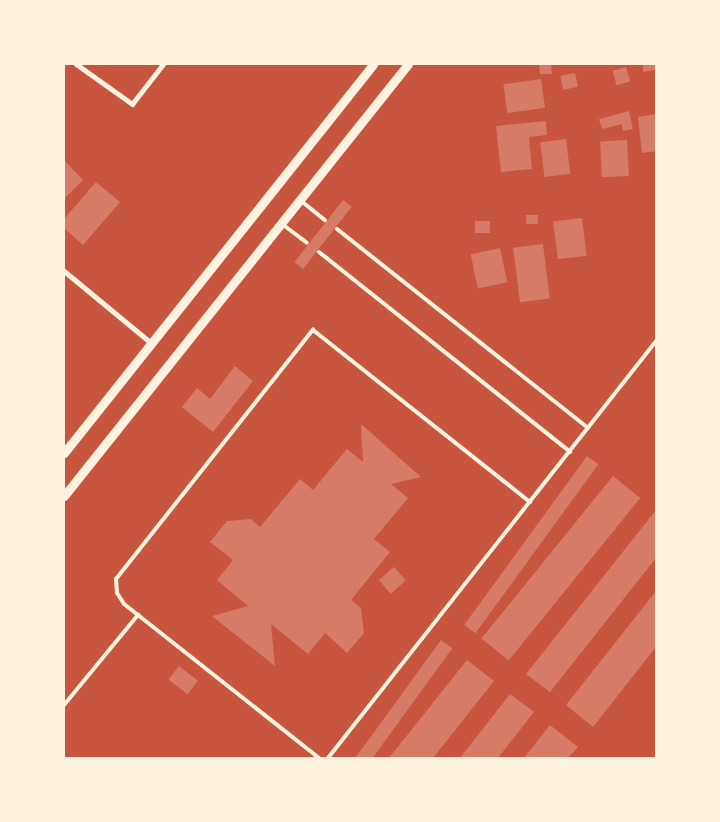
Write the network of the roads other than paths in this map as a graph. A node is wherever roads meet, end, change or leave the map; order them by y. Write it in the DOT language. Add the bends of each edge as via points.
graph roads {
  1 [pos="76,64"];
  2 [pos="163,64"];
  3 [pos="373,64"];
  4 [pos="408,64"];
  5 [pos="299,199"];
  6 [pos="326,220"];
  7 [pos="280,223"];
  8 [pos="337,229"];
  9 [pos="307,243"];
  10 [pos="319,252"];
  11 [pos="64,271"];
  12 [pos="656,341"];
  13 [pos="151,343"];
  14 [pos="588,428"];
  15 [pos="64,452"];
  16 [pos="570,452"];
  17 [pos="64,496"];
  18 [pos="530,502"];
  19 [pos="138,614"];
  20 [pos="64,705"];
  21 [pos="318,758"];
  22 [pos="328,758"];
  1 -- 2 [label="street" via="132,104"];
  3 -- 13 [label="street"];
  4 -- 5 [label="street"];
  5 -- 6 [label="lane"];
  5 -- 7 [label="street"];
  7 -- 9 [label="lane"];
  7 -- 17 [label="street"];
  8 -- 14 [label="lane"];
  10 -- 16 [label="lane"];
  11 -- 13 [label="street"];
  12 -- 14 [label="lane"];
  13 -- 15 [label="street"];
  14 -- 16 [label="lane"];
  16 -- 18 [label="lane"];
  18 -- 19 [label="lane" via="313,330 116,579 117,593 124,604"];
  18 -- 22 [label="lane"];
  19 -- 20 [label="lane"];
  19 -- 21 [label="lane"];
}
